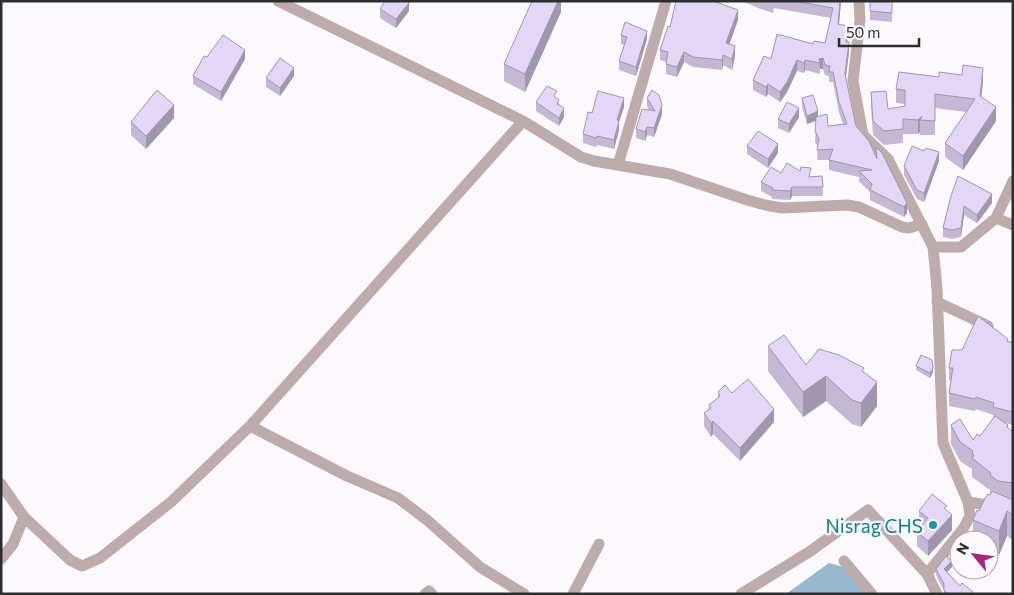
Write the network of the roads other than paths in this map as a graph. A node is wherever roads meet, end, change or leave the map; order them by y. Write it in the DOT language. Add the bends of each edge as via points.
graph roads {
  1 [pos="278,1"];
  2 [pos="666,1"];
  3 [pos="859,1"];
  4 [pos="523,121"];
  5 [pos="618,166"];
  6 [pos="1013,181"];
  7 [pos="996,218"];
  8 [pos="922,224"];
  9 [pos="1013,226"];
  10 [pos="933,247"];
  11 [pos="937,302"];
  12 [pos="999,335"];
  13 [pos="250,426"];
  14 [pos="1,484"];
  15 [pos="968,502"];
  16 [pos="1013,509"];
  17 [pos="24,517"];
  18 [pos="599,544"];
  19 [pos="1,558"];
  20 [pos="844,561"];
  21 [pos="927,574"];
  22 [pos="426,594"];
  23 [pos="432,594"];
  24 [pos="524,594"];
  25 [pos="574,594"];
  26 [pos="741,594"];
  27 [pos="872,594"];
  28 [pos="937,594"];
  1 -- 4 [label="street"];
  2 -- 5 [label="street"];
  3 -- 8 [label="street" via="853,81 863,135 888,159"];
  4 -- 5 [label="street" via="581,157"];
  4 -- 13 [label="street"];
  5 -- 8 [label="street" via="670,174 765,205 782,208 847,205 902,227"];
  6 -- 7 [label="street"];
  7 -- 9 [label="street"];
  7 -- 10 [label="street" via="961,247"];
  8 -- 10 [label="street"];
  10 -- 11 [label="street"];
  11 -- 12 [label="street" via="984,323"];
  11 -- 15 [label="street" via="943,443"];
  13 -- 17 [label="street" via="171,502 100,558 82,566 70,560"];
  13 -- 24 [label="street" via="347,476 398,498 480,567"];
  14 -- 17 [label="street"];
  15 -- 16 [label="street"];
  15 -- 21 [label="street" via="970,516"];
  17 -- 19 [label="street" via="13,544"];
  18 -- 25 [label="street"];
  20 -- 27 [label="street"];
  21 -- 26 [label="street" via="868,510"];
  21 -- 28 [label="street"];
  22 -- 23 [label="street" via="428,591"];
}
